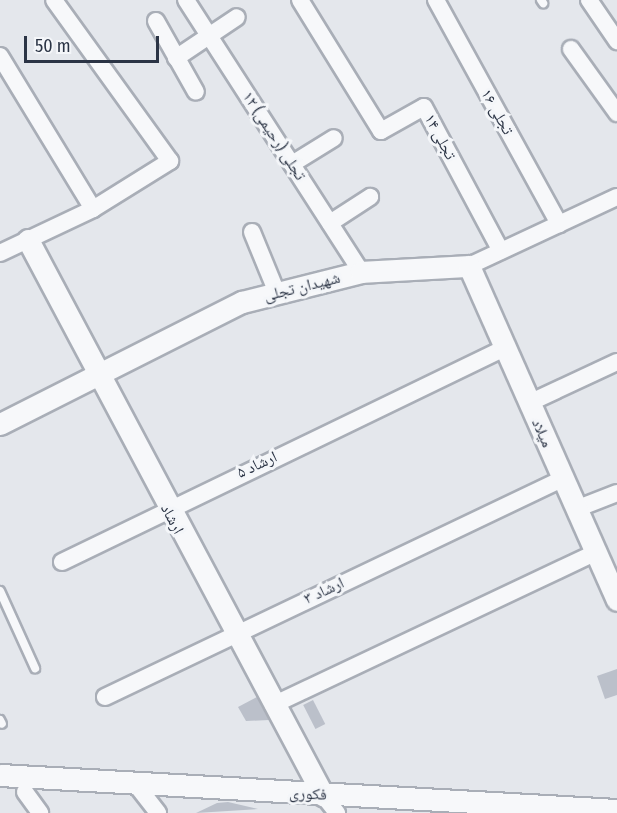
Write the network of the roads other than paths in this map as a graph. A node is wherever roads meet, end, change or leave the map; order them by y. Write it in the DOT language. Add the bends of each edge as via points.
graph roads {
  1 [pos="54,0"];
  2 [pos="186,0"];
  3 [pos="300,0"];
  4 [pos="436,0"];
  5 [pos="588,0"];
  6 [pos="237,17"];
  7 [pos="156,21"];
  8 [pos="210,37"];
  9 [pos="617,41"];
  10 [pos="571,49"];
  11 [pos="0,56"];
  12 [pos="176,58"];
  13 [pos="196,92"];
  14 [pos="617,113"];
  15 [pos="334,138"];
  16 [pos="292,164"];
  17 [pos="370,197"];
  18 [pos="617,197"];
  19 [pos="93,208"];
  20 [pos="330,223"];
  21 [pos="559,224"];
  22 [pos="252,232"];
  23 [pos="28,240"];
  24 [pos="501,251"];
  25 [pos="0,253"];
  26 [pos="469,266"];
  27 [pos="361,272"];
  28 [pos="277,293"];
  29 [pos="505,348"];
  30 [pos="617,362"];
  31 [pos="96,375"];
  32 [pos="529,403"];
  33 [pos="0,424"];
  34 [pos="562,479"];
  35 [pos="617,493"];
  36 [pos="166,508"];
  37 [pos="576,509"];
  38 [pos="595,553"];
  39 [pos="62,562"];
  40 [pos="0,591"];
  41 [pos="617,600"];
  42 [pos="233,634"];
  43 [pos="35,668"];
  44 [pos="105,697"];
  45 [pos="273,705"];
  46 [pos="0,775"];
  47 [pos="134,782"];
  48 [pos="25,792"];
  49 [pos="331,808"];
  50 [pos="617,810"];
  51 [pos="577,811"];
  52 [pos="40,813"];
  53 [pos="158,813"];
  1 -- 19 [label="street" via="170,161"];
  2 -- 8 [label="street, ۱۲ تجلی (رحیمی)"];
  3 -- 24 [label="street, تجلی ۱۴" via="381,131 424,107"];
  4 -- 21 [label="street, ۱۶ تجلی"];
  5 -- 9 [label="street"];
  6 -- 8 [label="street"];
  7 -- 12 [label="street"];
  8 -- 12 [label="street"];
  8 -- 16 [label="street, ۱۲ تجلی (رحیمی)"];
  10 -- 14 [label="street"];
  11 -- 19 [label="street"];
  12 -- 13 [label="street"];
  15 -- 16 [label="street"];
  16 -- 20 [label="street, ۱۲ تجلی (رحیمی)"];
  17 -- 20 [label="street"];
  18 -- 21 [label="street, شهیدان تجلی"];
  19 -- 23 [label="street"];
  20 -- 27 [label="street, ۱۲ تجلی (رحیمی)"];
  21 -- 24 [label="street, شهیدان تجلی"];
  22 -- 28 [label="street"];
  23 -- 25 [label="street"];
  23 -- 31 [label="street, ارشاد"];
  24 -- 26 [label="street, شهیدان تجلی"];
  26 -- 27 [label="street, شهیدان تجلی"];
  26 -- 29 [label="street, میلاد"];
  27 -- 28 [label="street, شهیدان تجلی"];
  28 -- 31 [label="street, شهیدان تجلی" via="242,302"];
  29 -- 32 [label="street, میلاد"];
  29 -- 36 [label="street, ۵ ارشاد"];
  30 -- 32 [label="street"];
  31 -- 33 [label="street, شهیدان تجلی"];
  31 -- 36 [label="street, ارشاد"];
  32 -- 34 [label="street, میلاد"];
  34 -- 37 [label="street, میلاد"];
  34 -- 42 [label="street, ۳ ارشاد"];
  35 -- 37 [label="street"];
  36 -- 39 [label="street, ۵ ارشاد"];
  36 -- 42 [label="street, ارشاد"];
  37 -- 38 [label="street, میلاد"];
  38 -- 41 [label="street, میلاد"];
  38 -- 45 [label="street"];
  40 -- 43 [label="lane"];
  42 -- 44 [label="street, ۳ ارشاد"];
  42 -- 45 [label="street, ارشاد"];
  45 -- 49 [label="street, ارشاد"];
  46 -- 47 [label="street, فکوری"];
  47 -- 49 [label="street, فکوری"];
  47 -- 53 [label="street"];
  48 -- 52 [label="street"];
  49 -- 51 [label="street, فکوری"];
  50 -- 51 [label="street, فکوری"];
}
